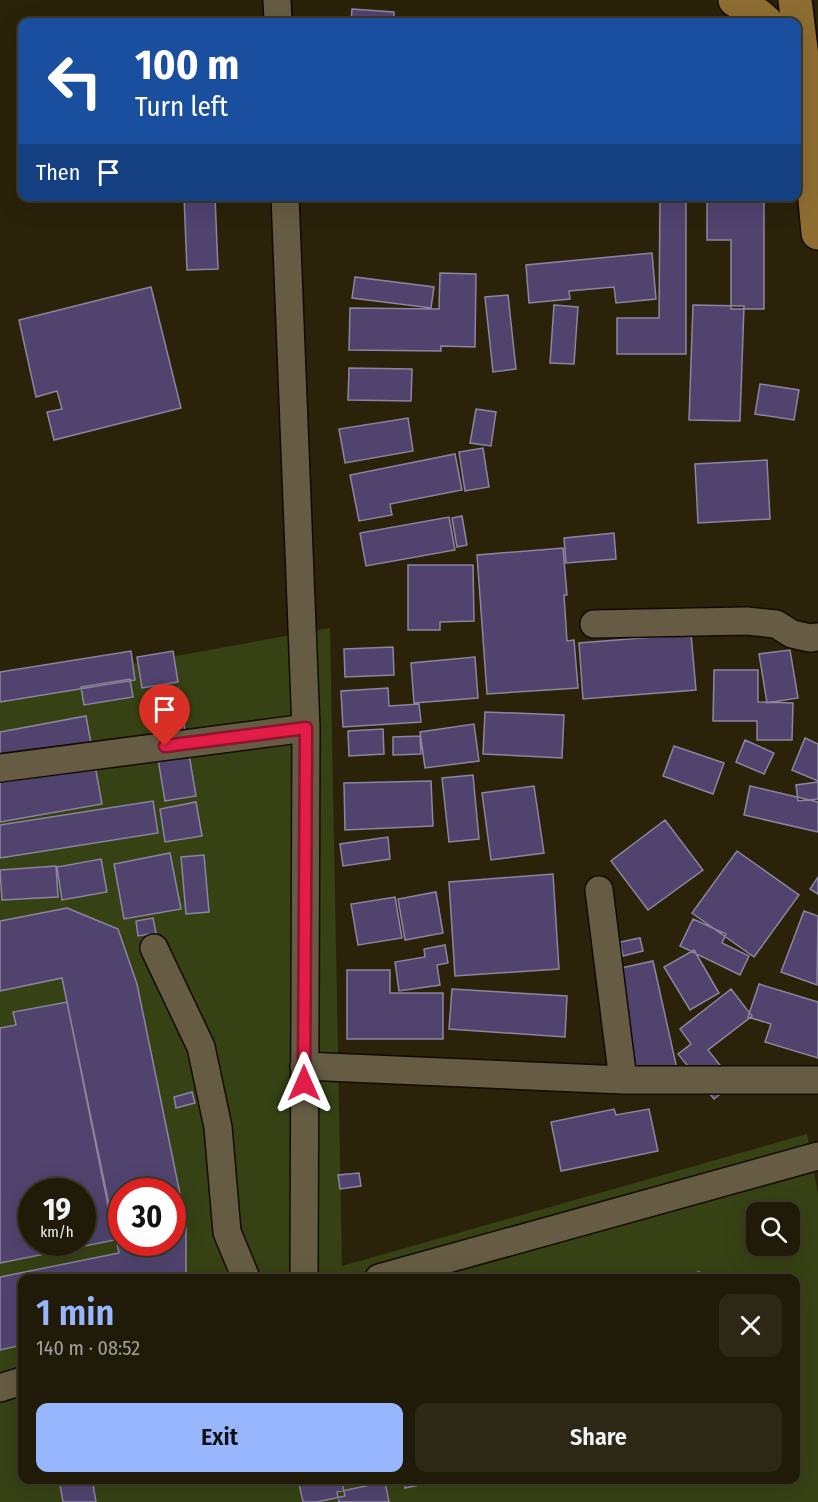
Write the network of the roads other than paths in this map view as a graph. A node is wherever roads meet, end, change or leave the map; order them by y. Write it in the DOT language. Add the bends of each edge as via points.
graph roads {
  1 [pos="277,0"];
  2 [pos="735,0"];
  3 [pos="795,0"];
  4 [pos="278,18"];
  5 [pos="761,18"];
  6 [pos="797,18"];
  7 [pos="801,61"];
  8 [pos="814,155"];
  9 [pos="285,201"];
  10 [pos="818,233"];
  11 [pos="594,624"];
  12 [pos="818,637"];
  13 [pos="306,728"];
  14 [pos="0,768"];
  15 [pos="599,890"];
  16 [pos="154,948"];
  17 [pos="304,1066"];
  18 [pos="623,1080"];
  19 [pos="818,1080"];
  20 [pos="818,1156"];
  21 [pos="244,1274"];
  22 [pos="304,1274"];
  23 [pos="393,1274"];
  24 [pos="18,1382"];
  25 [pos="0,1388"];
  1 -- 4 [label="street"];
  2 -- 5 [label="main road"];
  3 -- 6 [label="main road"];
  7 -- 8 [label="main road"];
  8 -- 10 [label="main road"];
  9 -- 13 [label="street"];
  11 -- 12 [label="street" via="746,621 776,624 792,634"];
  13 -- 14 [label="street"];
  13 -- 17 [label="street"];
  15 -- 18 [label="street"];
  16 -- 21 [label="street" via="201,1047 218,1127 226,1232"];
  17 -- 18 [label="street"];
  17 -- 22 [label="street"];
  18 -- 19 [label="street"];
  20 -- 23 [label="street"];
  24 -- 25 [label="street"];
}
